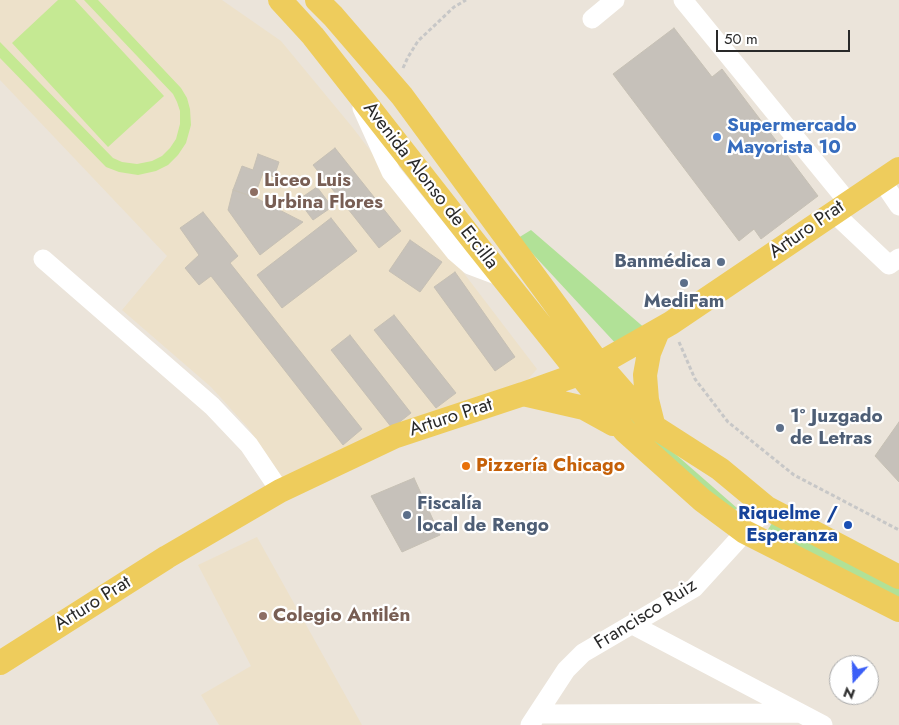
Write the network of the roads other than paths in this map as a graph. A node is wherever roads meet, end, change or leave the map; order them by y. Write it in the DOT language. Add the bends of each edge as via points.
graph roads {
  1 [pos="280,0"];
  2 [pos="317,0"];
  3 [pos="615,0"];
  4 [pos="683,0"];
  5 [pos="592,18"];
  6 [pos="890,175"];
  7 [pos="899,206"];
  8 [pos="841,208"];
  9 [pos="899,258"];
  10 [pos="43,259"];
  11 [pos="665,327"];
  12 [pos="589,369"];
  13 [pos="523,394"];
  14 [pos="653,426"];
  15 [pos="625,430"];
  16 [pos="280,491"];
  17 [pos="767,508"];
  18 [pos="745,532"];
  19 [pos="899,577"];
  20 [pos="899,610"];
  21 [pos="633,625"];
  22 [pos="0,663"];
  23 [pos="800,713"];
  24 [pos="534,720"];
  25 [pos="823,725"];
  1 -- 12 [label="main road, Avenida Alonso de Ercilla" via="313,36 502,277"];
  2 -- 12 [label="main road, Avenida Alonso de Ercilla" via="402,96"];
  3 -- 5 [label="street"];
  4 -- 8 [label="street"];
  6 -- 7 [label="street"];
  6 -- 8 [label="main road, Arturo Prat"];
  8 -- 9 [label="street" via="889,266"];
  8 -- 11 [label="main road, Arturo Prat"];
  10 -- 16 [label="street" via="212,406 249,446"];
  11 -- 12 [label="main road, Arturo Prat"];
  11 -- 14 [label="main road" via="649,353 645,375"];
  12 -- 13 [label="main road, Arturo Prat"];
  12 -- 14 [label="main road"];
  12 -- 15 [label="main road"];
  13 -- 15 [label="main road" via="584,408"];
  13 -- 16 [label="main road, Arturo Prat" via="396,436"];
  14 -- 17 [label="main road" via="720,469"];
  15 -- 18 [label="main road" via="702,500"];
  16 -- 22 [label="main road, Arturo Prat" via="167,557"];
  17 -- 18 [label="street, Francisco Ruiz"];
  17 -- 19 [label="main road"];
  18 -- 20 [label="main road"];
  18 -- 21 [label="street, Francisco Ruiz" via="694,588"];
  21 -- 23 [label="street"];
  21 -- 24 [label="street, Francisco Ruiz" via="583,653 566,670"];
  23 -- 24 [label="street"];
  23 -- 25 [label="street"];
}
